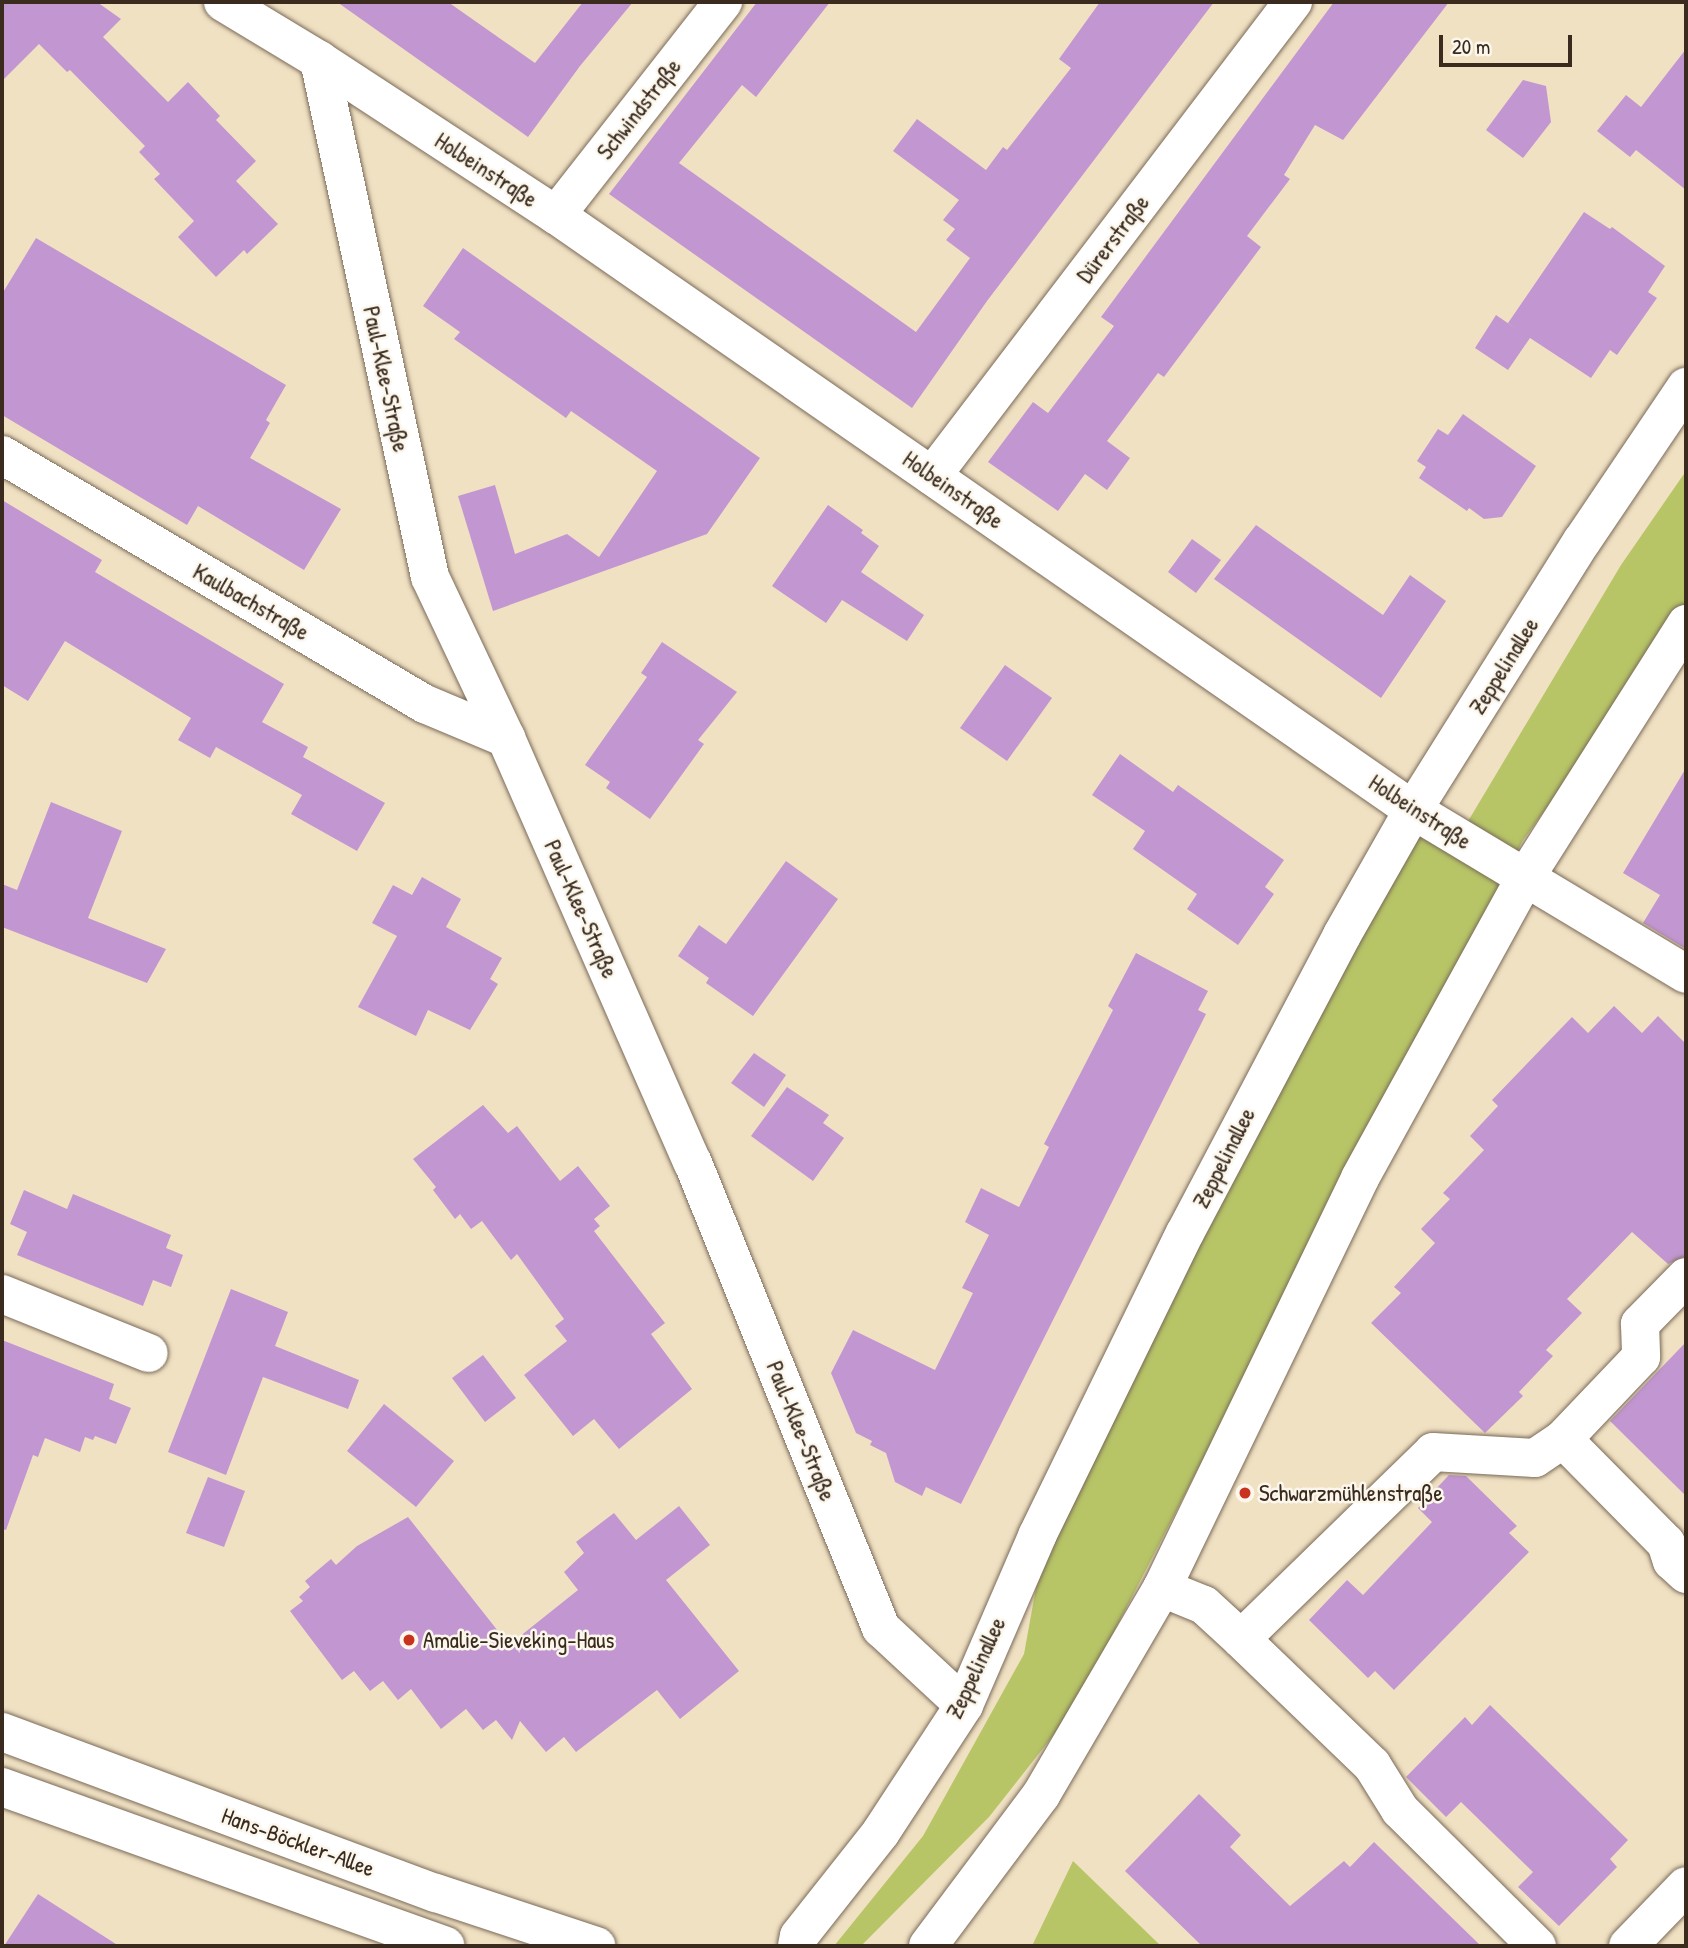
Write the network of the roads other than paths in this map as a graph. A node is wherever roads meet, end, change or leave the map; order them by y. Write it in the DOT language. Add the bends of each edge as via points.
graph roads {
  1 [pos="223,2"];
  2 [pos="723,2"];
  3 [pos="1293,2"];
  4 [pos="319,60"];
  5 [pos="556,215"];
  6 [pos="1686,387"];
  7 [pos="2,456"];
  8 [pos="932,476"];
  9 [pos="1686,624"];
  10 [pos="506,738"];
  11 [pos="1413,810"];
  12 [pos="1525,878"];
  13 [pos="1686,974"];
  14 [pos="1686,1277"];
  15 [pos="2,1294"];
  16 [pos="149,1353"];
  17 [pos="1563,1439"];
  18 [pos="1686,1574"];
  19 [pos="1162,1588"];
  20 [pos="1241,1639"];
  21 [pos="964,1705"];
  22 [pos="2,1732"];
  23 [pos="2,1787"];
  24 [pos="1686,1886"];
  25 [pos="446,1946"];
  26 [pos="596,1946"];
  27 [pos="797,1946"];
  28 [pos="928,1946"];
  29 [pos="1537,1946"];
  30 [pos="1628,1946"];
  1 -- 4 [label="street, Holbeinstraße"];
  2 -- 5 [label="street, Schwindstraße"];
  3 -- 8 [label="street, Dürerstraße"];
  4 -- 5 [label="street, Holbeinstraße"];
  4 -- 10 [label="street, Paul-Klee-Straße" via="430,577"];
  5 -- 8 [label="street, Holbeinstraße"];
  6 -- 11 [label="street, Zeppelinallee" via="1582,541"];
  7 -- 10 [label="street, Kaulbachstraße" via="425,704"];
  8 -- 11 [label="street, Holbeinstraße"];
  9 -- 12 [label="street"];
  10 -- 21 [label="street, Paul-Klee-Straße" via="692,1163 881,1628"];
  11 -- 12 [label="street, Holbeinstraße"];
  11 -- 21 [label="street, Zeppelinallee" via="1185,1233 1037,1536"];
  12 -- 13 [label="street, Holbeinstraße"];
  12 -- 19 [label="street" via="1360,1178"];
  14 -- 17 [label="street" via="1640,1324 1641,1357"];
  15 -- 16 [label="street"];
  17 -- 18 [label="street" via="1665,1543 1672,1560"];
  17 -- 20 [label="street" via="1535,1458 1433,1452"];
  19 -- 20 [label="street" via="1204,1605"];
  19 -- 28 [label="street" via="1041,1795"];
  20 -- 29 [label="street" via="1372,1765 1400,1810"];
  21 -- 27 [label="street, Zeppelinallee" via="881,1832 799,1936"];
  22 -- 26 [label="street, Hans-Böckler-Allee" via="436,1893"];
  23 -- 25 [label="street"];
  24 -- 30 [label="street"];
}
